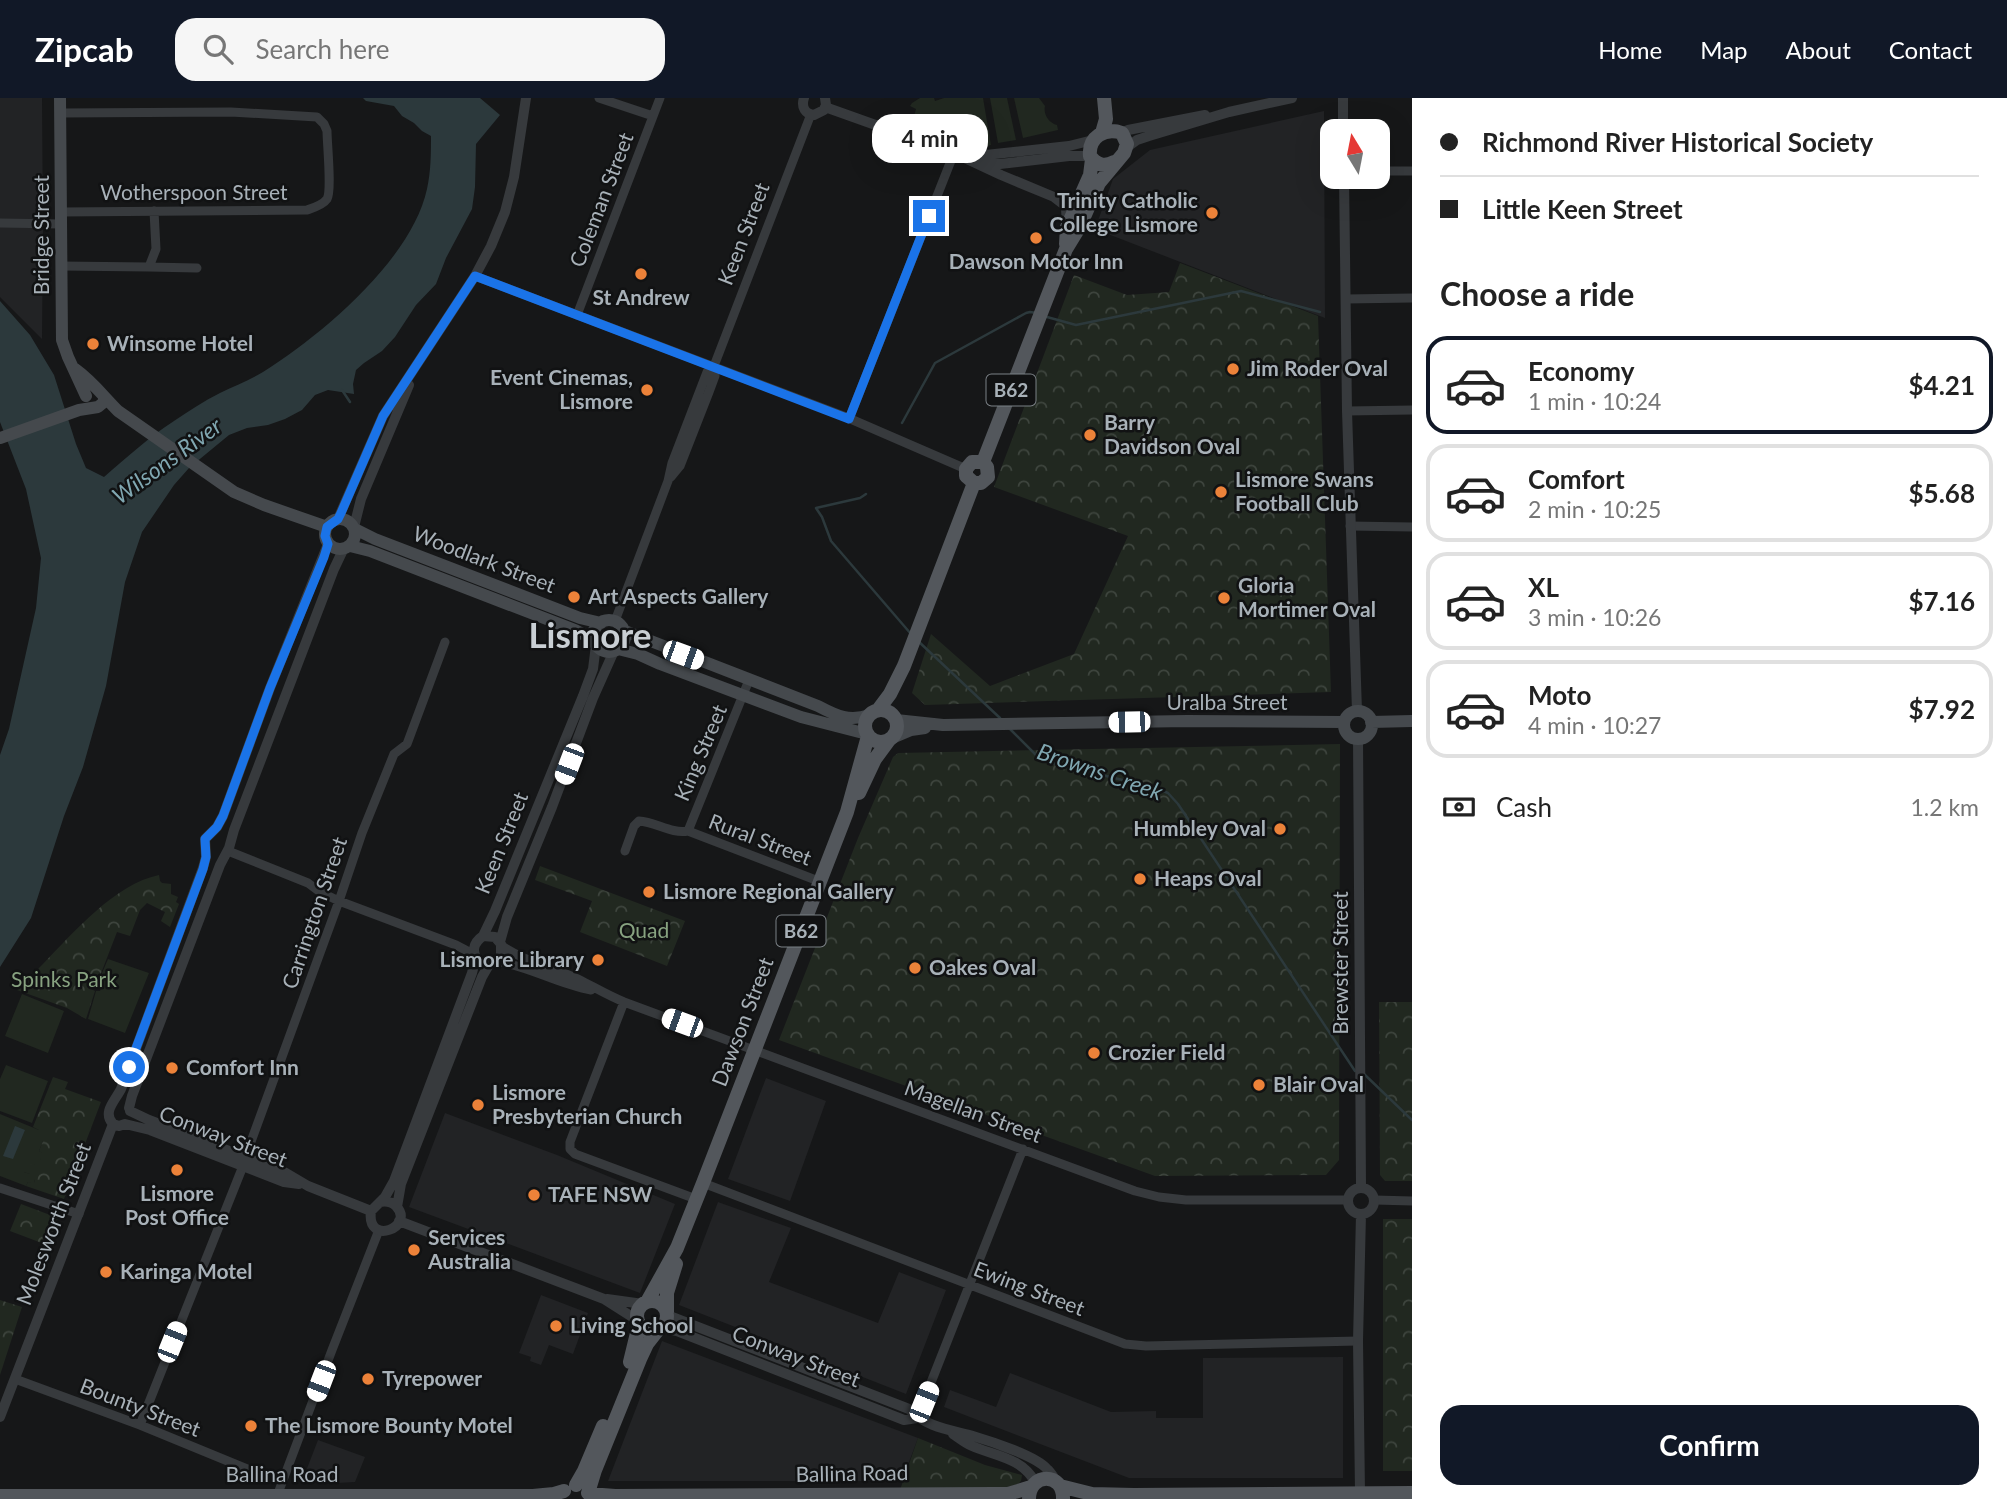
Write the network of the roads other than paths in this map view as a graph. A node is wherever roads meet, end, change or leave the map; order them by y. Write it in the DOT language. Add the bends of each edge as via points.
graph roads {
  1 [pos="60,98"];
  2 [pos="526,98"];
  3 [pos="660,98"];
  4 [pos="804,98"];
  5 [pos="1104,98"];
  6 [pos="1110,98"];
  7 [pos="1292,98"];
  8 [pos="1343,98"];
  9 [pos="603,99"];
  10 [pos="825,103"];
  11 [pos="1229,112"];
  12 [pos="61,113"];
  13 [pos="810,114"];
  14 [pos="653,116"];
  15 [pos="1343,119"];
  16 [pos="1121,132"];
  17 [pos="1098,136"];
  18 [pos="1126,148"];
  19 [pos="959,155"];
  20 [pos="1091,157"];
  21 [pos="1114,162"];
  22 [pos="979,164"];
  23 [pos="1390,171"];
  24 [pos="1412,171"];
  25 [pos="1344,189"];
  26 [pos="154,211"];
  27 [pos="61,218"];
  28 [pos="0,223"];
  29 [pos="1067,227"];
  30 [pos="1066,249"];
  31 [pos="61,266"];
  32 [pos="149,267"];
  33 [pos="197,268"];
  34 [pos="475,276"];
  35 [pos="1412,298"];
  36 [pos="1346,299"];
  37 [pos="577,316"];
  38 [pos="417,366"];
  39 [pos="714,366"];
  40 [pos="92,401"];
  41 [pos="1412,410"];
  42 [pos="1347,411"];
  43 [pos="849,419"];
  44 [pos="0,438"];
  45 [pos="983,462"];
  46 [pos="967,469"];
  47 [pos="974,483"];
  48 [pos="338,519"];
  49 [pos="1350,526"];
  50 [pos="327,527"];
  51 [pos="1412,527"];
  52 [pos="355,528"];
  53 [pos="328,544"];
  54 [pos="347,548"];
  55 [pos="615,621"];
  56 [pos="601,622"];
  57 [pos="625,631"];
  58 [pos="444,642"];
  59 [pos="595,642"];
  60 [pos="616,650"];
  61 [pos="904,666"];
  62 [pos="749,680"];
  63 [pos="743,696"];
  64 [pos="1357,711"];
  65 [pos="874,713"];
  66 [pos="896,719"];
  67 [pos="1344,722"];
  68 [pos="1371,722"];
  69 [pos="1412,722"];
  70 [pos="943,725"];
  71 [pos="868,735"];
  72 [pos="1359,738"];
  73 [pos="891,739"];
  74 [pos="847,812"];
  75 [pos="213,832"];
  76 [pos="683,832"];
  77 [pos="228,850"];
  78 [pos="206,851"];
  79 [pos="625,851"];
  80 [pos="821,882"];
  81 [pos="340,901"];
  82 [pos="483,936"];
  83 [pos="501,944"];
  84 [pos="475,956"];
  85 [pos="493,962"];
  86 [pos="599,992"];
  87 [pos="624,1002"];
  88 [pos="754,1051"];
  89 [pos="113,1105"];
  90 [pos="129,1110"];
  91 [pos="119,1124"];
  92 [pos="1023,1149"];
  93 [pos="244,1162"];
  94 [pos="703,1183"];
  95 [pos="308,1186"];
  96 [pos="1361,1187"];
  97 [pos="0,1188"];
  98 [pos="696,1199"];
  99 [pos="1347,1200"];
  100 [pos="1374,1200"];
  101 [pos="1412,1201"];
  102 [pos="380,1202"];
  103 [pos="397,1207"];
  104 [pos="371,1211"];
  105 [pos="79,1214"];
  106 [pos="1362,1214"];
  107 [pos="399,1221"];
  108 [pos="379,1230"];
  109 [pos="677,1248"];
  110 [pos="971,1286"];
  111 [pos="604,1299"];
  112 [pos="645,1303"];
  113 [pos="663,1321"];
  114 [pos="638,1323"];
  115 [pos="1358,1341"];
  116 [pos="15,1379"];
  117 [pos="0,1417"];
  118 [pos="917,1418"];
  119 [pos="140,1424"];
  120 [pos="947,1430"];
  121 [pos="252,1471"];
  122 [pos="1032,1489"];
  123 [pos="1060,1489"];
  124 [pos="578,1493"];
  125 [pos="1360,1493"];
  126 [pos="1412,1493"];
  127 [pos="0,1496"];
  128 [pos="277,1496"];
  1 -- 12 [label="main road, Bridge Street"];
  2 -- 34 [label="street" via="505,212"];
  3 -- 14 [label="street, Coleman Street"];
  4 -- 13 [label="street" via="803,106"];
  5 -- 17 [label="main road, B62" via="1106,119"];
  6 -- 16 [label="main road"];
  7 -- 11 [label="street"];
  8 -- 15 [label="street"];
  9 -- 14 [label="street"];
  10 -- 13 [label="street" via="820,114"];
  10 -- 19 [label="street"];
  11 -- 16 [label="street"];
  11 -- 18 [label="street" via="1149,135"];
  12 -- 26 [label="street, Wotherspoon Street" via="231,112 317,117 324,124 329,186 325,201 307,210"];
  12 -- 27 [label="main road, Bridge Street"];
  13 -- 39 [label="street, Keen Street"];
  14 -- 37 [label="street, Coleman Street"];
  16 -- 17 [label="main road" via="1111,130"];
  16 -- 18 [label="main road"];
  17 -- 19 [label="street" via="1069,146"];
  17 -- 20 [label="main road, B62" via="1090,148"];
  18 -- 21 [label="main road"];
  19 -- 22 [label="street"];
  19 -- 43 [label="street"];
  20 -- 21 [label="main road" via="1103,165"];
  20 -- 22 [label="street"];
  20 -- 29 [label="main road, B62" via="1090,175"];
  21 -- 30 [label="main road"];
  22 -- 29 [label="street" via="1058,200 1066,209"];
  23 -- 24 [label="street"];
  25 -- 36 [label="street"];
  26 -- 27 [label="street, Wotherspoon Street"];
  26 -- 32 [label="street" via="156,249"];
  27 -- 28 [label="street, Wotherspoon Street"];
  27 -- 31 [label="main road, Bridge Street"];
  29 -- 30 [label="main road, B62"];
  30 -- 45 [label="main road, B62"];
  31 -- 32 [label="street"];
  31 -- 40 [label="main road, Bridge Street" via="62,340"];
  32 -- 33 [label="street"];
  34 -- 37 [label="street"];
  34 -- 38 [label="street"];
  35 -- 36 [label="street"];
  36 -- 42 [label="street"];
  37 -- 39 [label="street"];
  38 -- 48 [label="street" via="376,429"];
  38 -- 52 [label="street" via="357,508"];
  39 -- 43 [label="street"];
  39 -- 55 [label="street, Keen Street" via="707,372"];
  40 -- 44 [label="main road"];
  40 -- 50 [label="main road, Bridge Street" via="118,411 221,484"];
  41 -- 42 [label="street"];
  42 -- 49 [label="street"];
  43 -- 46 [label="street"];
  45 -- 46 [label="main road"];
  45 -- 47 [label="main road, B62" via="988,477"];
  46 -- 47 [label="main road" via="966,476"];
  47 -- 61 [label="main road, B62"];
  48 -- 50 [label="main road"];
  48 -- 52 [label="main road"];
  49 -- 51 [label="street"];
  49 -- 64 [label="street"];
  50 -- 53 [label="main road"];
  52 -- 54 [label="main road" via="356,537"];
  52 -- 56 [label="main road, Woodlark Street" via="580,618"];
  53 -- 54 [label="main road"];
  53 -- 75 [label="street" via="226,809"];
  54 -- 59 [label="main road, Woodlark Street" via="383,556 575,630"];
  54 -- 77 [label="street" via="334,569"];
  55 -- 56 [label="main road"];
  55 -- 57 [label="main road"];
  56 -- 59 [label="main road" via="594,630"];
  57 -- 60 [label="main road"];
  57 -- 62 [label="main road"];
  58 -- 81 [label="street, Carrington Street" via="407,744 394,754 362,833"];
  59 -- 60 [label="main road" via="604,651"];
  59 -- 82 [label="street, Keen Street" via="593,669 583,696"];
  60 -- 63 [label="main road" via="638,654"];
  60 -- 83 [label="street, Keen Street" via="507,917"];
  61 -- 65 [label="main road, B62" via="890,695"];
  61 -- 66 [label="main road, B62"];
  62 -- 63 [label="street, King Street"];
  62 -- 65 [label="main road" via="838,717 853,719"];
  63 -- 71 [label="main road"];
  63 -- 76 [label="street, King Street"];
  64 -- 67 [label="main road"];
  64 -- 68 [label="main road" via="1368,715"];
  65 -- 66 [label="main road" via="886,711"];
  65 -- 71 [label="main road, B62" via="866,722"];
  66 -- 70 [label="main road, Uralba Street"];
  66 -- 73 [label="main road, B62" via="898,728"];
  67 -- 70 [label="main road, Uralba Street"];
  67 -- 72 [label="main road" via="1347,734"];
  68 -- 69 [label="main road"];
  68 -- 72 [label="main road" via="1367,735"];
  70 -- 73 [label="main road, Uralba Street"];
  71 -- 73 [label="main road" via="881,742"];
  71 -- 74 [label="main road, Dawson Street / B62"];
  72 -- 96 [label="street, Brewster Street"];
  73 -- 74 [label="main road, Dawson Street / B62"];
  74 -- 80 [label="main road, Dawson Street / B62"];
  75 -- 77 [label="street" via="225,834"];
  75 -- 78 [label="street" via="205,839"];
  76 -- 79 [label="street, Rural Street" via="639,821"];
  76 -- 80 [label="street, Rural Street"];
  77 -- 78 [label="street" via="216,857"];
  77 -- 81 [label="street"];
  77 -- 90 [label="street"];
  78 -- 89 [label="street"];
  80 -- 88 [label="main road, Dawson Street / B62"];
  81 -- 84 [label="street"];
  81 -- 93 [label="street, Carrington Street"];
  82 -- 83 [label="street" via="491,935"];
  82 -- 84 [label="street" via="474,946"];
  83 -- 85 [label="street" via="502,953"];
  83 -- 86 [label="street, Magellan Street"];
  84 -- 85 [label="street"];
  84 -- 102 [label="street" via="398,1169"];
  85 -- 86 [label="street, Magellan Street"];
  85 -- 103 [label="street" via="478,989 401,1184"];
  86 -- 87 [label="street, Magellan Street"];
  87 -- 88 [label="street, Magellan Street"];
  87 -- 98 [label="street" via="570,1149"];
  88 -- 92 [label="street, Magellan Street"];
  88 -- 94 [label="main road, Dawson Street / B62"];
  89 -- 90 [label="street" via="123,1103"];
  89 -- 91 [label="street" via="109,1120"];
  90 -- 91 [label="street" via="130,1118"];
  90 -- 93 [label="street, Conway Street"];
  91 -- 93 [label="street, Conway Street"];
  91 -- 105 [label="street, Molesworth Street"];
  92 -- 99 [label="street, Magellan Street" via="1159,1197"];
  92 -- 110 [label="street"];
  93 -- 95 [label="street, Conway Street" via="286,1173"];
  93 -- 95 [label="street, Conway Street" via="284,1182"];
  93 -- 119 [label="street, Carrington Street"];
  94 -- 98 [label="main road, Dawson Street / B62"];
  94 -- 110 [label="street, Ewing Street"];
  95 -- 104 [label="street, Conway Street"];
  96 -- 99 [label="street"];
  96 -- 100 [label="street" via="1371,1192"];
  97 -- 105 [label="street"];
  98 -- 109 [label="main road, Dawson Street / B62"];
  99 -- 106 [label="street" via="1351,1210"];
  100 -- 101 [label="street"];
  100 -- 106 [label="street" via="1370,1211"];
  102 -- 103 [label="street"];
  102 -- 104 [label="street"];
  103 -- 107 [label="street"];
  104 -- 108 [label="street" via="372,1224"];
  105 -- 116 [label="street, Molesworth Street"];
  106 -- 115 [label="street"];
  107 -- 108 [label="street" via="389,1231"];
  107 -- 111 [label="street"];
  108 -- 128 [label="street"];
  109 -- 112 [label="main road, Dawson Street / B62"];
  109 -- 113 [label="main road, Dawson Street / B62"];
  110 -- 115 [label="street, Ewing Street" via="1135,1346"];
  110 -- 118 [label="street"];
  111 -- 112 [label="street"];
  111 -- 114 [label="street"];
  112 -- 113 [label="main road" via="661,1304"];
  112 -- 114 [label="main road, B62" via="637,1311"];
  113 -- 114 [label="main road" via="648,1331"];
  113 -- 118 [label="street, Conway Street" via="909,1409"];
  113 -- 124 [label="main road, Dawson Street / B62" via="640,1359 595,1470"];
  114 -- 124 [label="main road, B62" via="633,1354"];
  115 -- 125 [label="street"];
  116 -- 117 [label="street, Molesworth Street"];
  116 -- 119 [label="street, Bounty Street"];
  118 -- 120 [label="street, Conway Street"];
  119 -- 121 [label="street, Bounty Street"];
  120 -- 122 [label="street, Conway Street" via="970,1445 1022,1465 1029,1471"];
  120 -- 123 [label="street, Conway Street" via="1031,1458 1048,1469"];
  122 -- 123 [label="main road, Ballina Road" via="1044,1479"];
  122 -- 124 [label="main road, Ballina Road" via="994,1494"];
  123 -- 125 [label="main road" via="1123,1495"];
  124 -- 128 [label="main road, Ballina Road"];
  125 -- 126 [label="main road"];
  127 -- 128 [label="main road, Ballina Road"];
}
